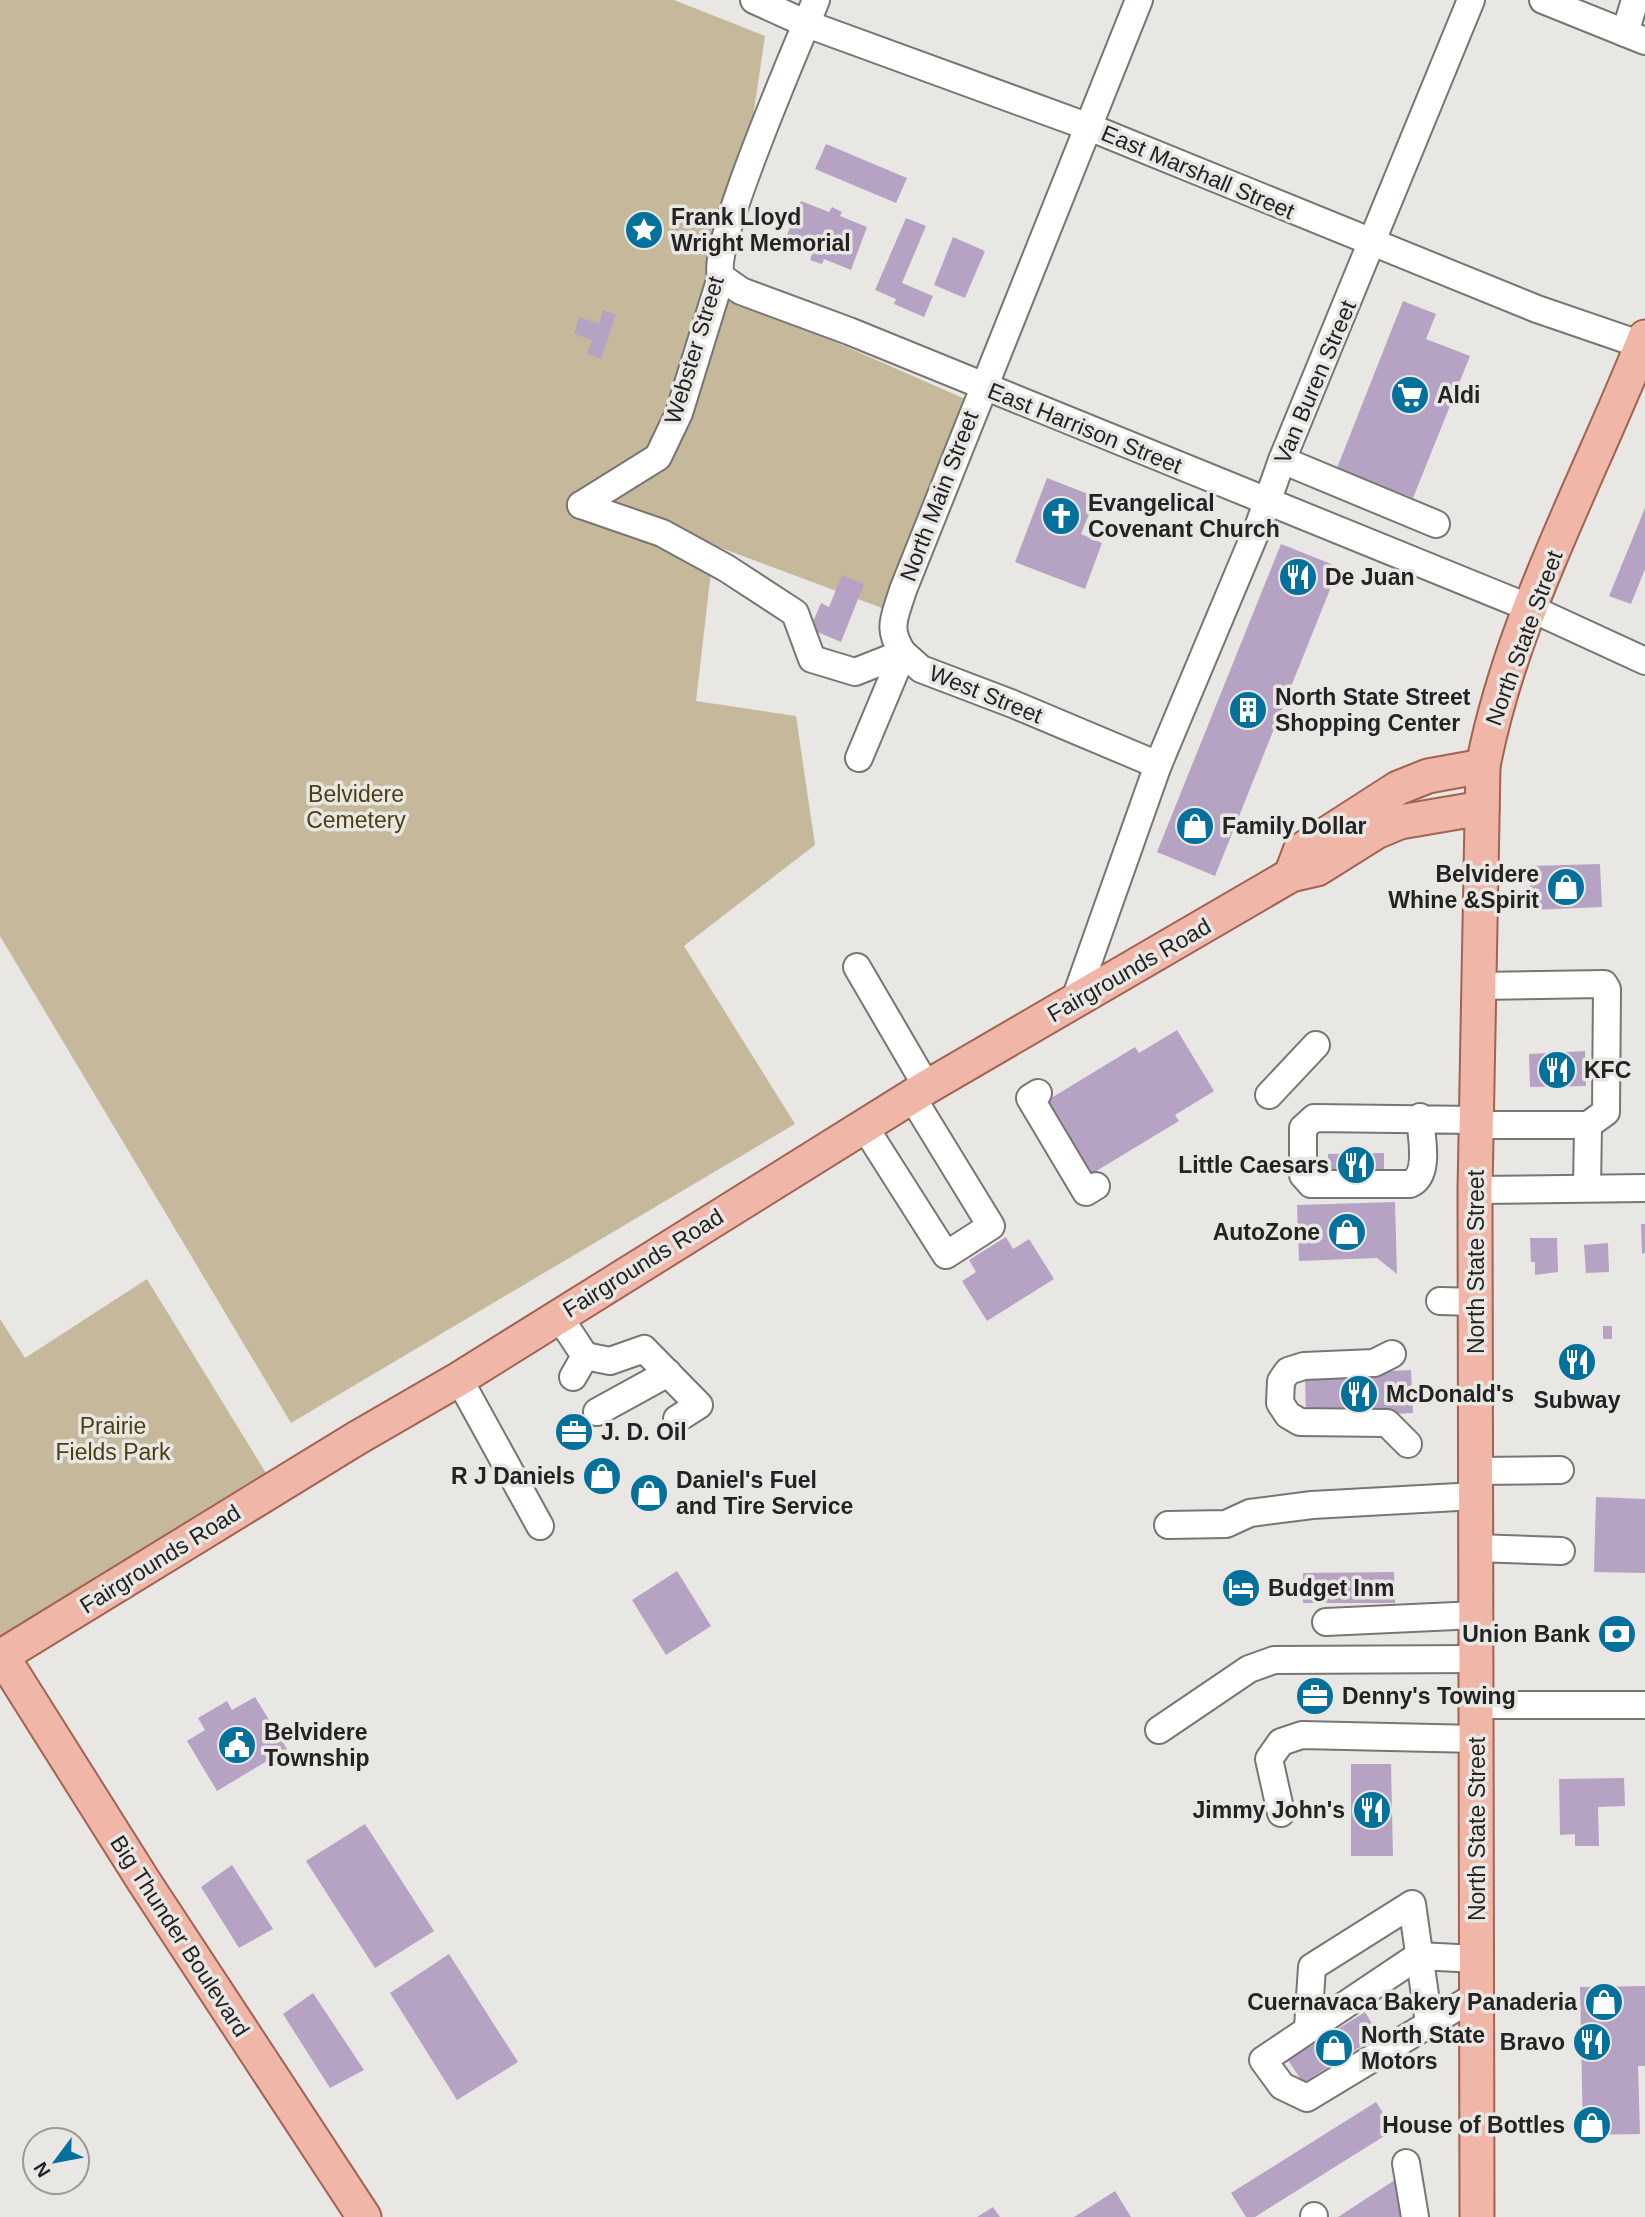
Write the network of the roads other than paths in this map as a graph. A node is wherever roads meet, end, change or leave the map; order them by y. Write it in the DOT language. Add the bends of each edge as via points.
graph roads {
  1 [pos="754,0"];
  2 [pos="1139,0"];
  3 [pos="1471,0"];
  4 [pos="1543,0"];
  5 [pos="1635,0"];
  6 [pos="811,12"];
  7 [pos="1635,37"];
  8 [pos="1089,127"];
  9 [pos="1373,244"];
  10 [pos="721,277"];
  11 [pos="1644,343"];
  12 [pos="982,386"];
  13 [pos="1282,460"];
  14 [pos="1266,503"];
  15 [pos="582,505"];
  16 [pos="1436,524"];
  17 [pos="1530,608"];
  18 [pos="903,653"];
  19 [pos="1645,661"];
  20 [pos="859,758"];
  21 [pos="1158,765"];
  22 [pos="1483,766"];
  23 [pos="1482,808"];
  24 [pos="1291,875"];
  25 [pos="857,967"];
  26 [pos="1478,986"];
  27 [pos="1074,1002"];
  28 [pos="1316,1045"];
  29 [pos="920,1092"];
  30 [pos="1038,1093"];
  31 [pos="1269,1095"];
  32 [pos="1420,1117"];
  33 [pos="1476,1123"];
  34 [pos="1588,1125"];
  35 [pos="864,1126"];
  36 [pos="1096,1186"];
  37 [pos="1587,1188"];
  38 [pos="1645,1188"];
  39 [pos="1475,1189"];
  40 [pos="1440,1301"];
  41 [pos="1476,1302"];
  42 [pos="558,1315"];
  43 [pos="1392,1354"];
  44 [pos="668,1373"];
  45 [pos="459,1379"];
  46 [pos="597,1412"];
  47 [pos="677,1419"];
  48 [pos="1408,1444"];
  49 [pos="1560,1469"];
  50 [pos="1476,1483"];
  51 [pos="1168,1525"];
  52 [pos="540,1526"];
  53 [pos="1476,1548"];
  54 [pos="1561,1552"];
  55 [pos="1477,1615"];
  56 [pos="1326,1622"];
  57 [pos="1,1655"];
  58 [pos="1477,1659"];
  59 [pos="1477,1705"];
  60 [pos="1645,1705"];
  61 [pos="1159,1730"];
  62 [pos="1477,1739"];
  63 [pos="1281,1813"];
  64 [pos="1418,1956"];
  65 [pos="1477,1959"];
  66 [pos="1477,1996"];
  67 [pos="1429,2023"];
  68 [pos="1308,2027"];
  69 [pos="1406,2162"];
  70 [pos="364,2217"];
  71 [pos="1415,2217"];
  72 [pos="1477,2217"];
  1 -- 6 [label="street, East Marshall Street"];
  2 -- 8 [label="street, North Main Street"];
  3 -- 9 [label="street, Van Buren Street"];
  4 -- 7 [label="street"];
  5 -- 7 [label="street"];
  6 -- 8 [label="street, East Marshall Street"];
  6 -- 10 [label="street, Webster Street" via="734,206 720,257"];
  8 -- 9 [label="street, East Marshall Street"];
  8 -- 12 [label="street, North Main Street"];
  9 -- 11 [label="street, East Marshall Street" via="1537,309"];
  9 -- 13 [label="street, Van Buren Street"];
  10 -- 12 [label="street, East Harrison Street" via="741,291"];
  10 -- 15 [label="street, Webster Street" via="679,413 658,457"];
  11 -- 17 [label="main road, North State Street"];
  12 -- 14 [label="street, East Harrison Street"];
  12 -- 18 [label="street, North Main Street" via="896,612 892,638"];
  13 -- 14 [label="street, Van Buren Street"];
  13 -- 16 [label="street"];
  14 -- 17 [label="street, East Harrison Street"];
  14 -- 21 [label="street, Van Buren Street"];
  15 -- 18 [label="street, West Street" via="662,533 795,613 812,659 855,671"];
  17 -- 19 [label="street, East Harrison Street"];
  17 -- 22 [label="main road, North State Street" via="1496,708"];
  18 -- 20 [label="street"];
  18 -- 21 [label="street, West Street" via="921,669"];
  21 -- 27 [label="street, Van Buren Street"];
  22 -- 23 [label="main road, North State Street"];
  22 -- 24 [label="main road, Fairgrounds Road" via="1428,776 1398,788 1300,852"];
  23 -- 24 [label="main road, Fairgrounds Road" via="1400,821 1317,869"];
  23 -- 26 [label="main road, North State Street"];
  24 -- 27 [label="main road, Fairgrounds Road"];
  25 -- 29 [label="street"];
  26 -- 33 [label="main road, North State Street"];
  26 -- 34 [label="street" via="1604,984 1606,1112"];
  27 -- 29 [label="main road, Fairgrounds Road"];
  28 -- 31 [label="street"];
  29 -- 35 [label="main road, Fairgrounds Road"];
  29 -- 35 [label="street" via="991,1226 946,1255"];
  30 -- 36 [label="street" via="1030,1098 1086,1192"];
  32 -- 32 [label="street" via="1314,1118 1302,1135 1303,1175 1311,1184 1416,1182 1422,1172"];
  32 -- 33 [label="street"];
  33 -- 34 [label="street"];
  33 -- 39 [label="main road, North State Street"];
  34 -- 37 [label="street"];
  35 -- 42 [label="main road, Fairgrounds Road"];
  37 -- 38 [label="street"];
  37 -- 39 [label="street"];
  39 -- 41 [label="main road, North State Street"];
  40 -- 41 [label="street"];
  41 -- 50 [label="main road, North State Street"];
  42 -- 44 [label="street" via="579,1366 610,1362 644,1349"];
  42 -- 45 [label="main road, Fairgrounds Road"];
  43 -- 48 [label="street" via="1374,1363 1288,1371 1281,1381 1280,1403 1300,1422 1387,1423"];
  44 -- 46 [label="street"];
  44 -- 47 [label="street" via="699,1405"];
  45 -- 52 [label="street"];
  45 -- 57 [label="main road, Fairgrounds Road"];
  49 -- 50 [label="street"];
  50 -- 51 [label="street" via="1250,1513 1226,1524"];
  50 -- 53 [label="main road, North State Street"];
  53 -- 54 [label="street"];
  53 -- 55 [label="main road, North State Street"];
  55 -- 56 [label="street"];
  55 -- 58 [label="main road, North State Street"];
  57 -- 70 [label="main road, Big Thunder Boulevard"];
  58 -- 59 [label="main road, North State Street"];
  58 -- 61 [label="street" via="1274,1660 1249,1669"];
  59 -- 60 [label="street"];
  59 -- 62 [label="main road, North State Street"];
  62 -- 63 [label="street" via="1302,1735 1280,1742 1269,1759"];
  62 -- 65 [label="main road, North State Street"];
  64 -- 65 [label="street"];
  64 -- 67 [label="street"];
  64 -- 68 [label="street"];
  64 -- 68 [label="street" via="1412,1904 1312,1967"];
  65 -- 66 [label="main road, North State Street"];
  66 -- 67 [label="street"];
  66 -- 72 [label="main road, North State Street"];
  67 -- 68 [label="street" via="1307,2098 1282,2085 1263,2060"];
  69 -- 71 [label="street"];
}
